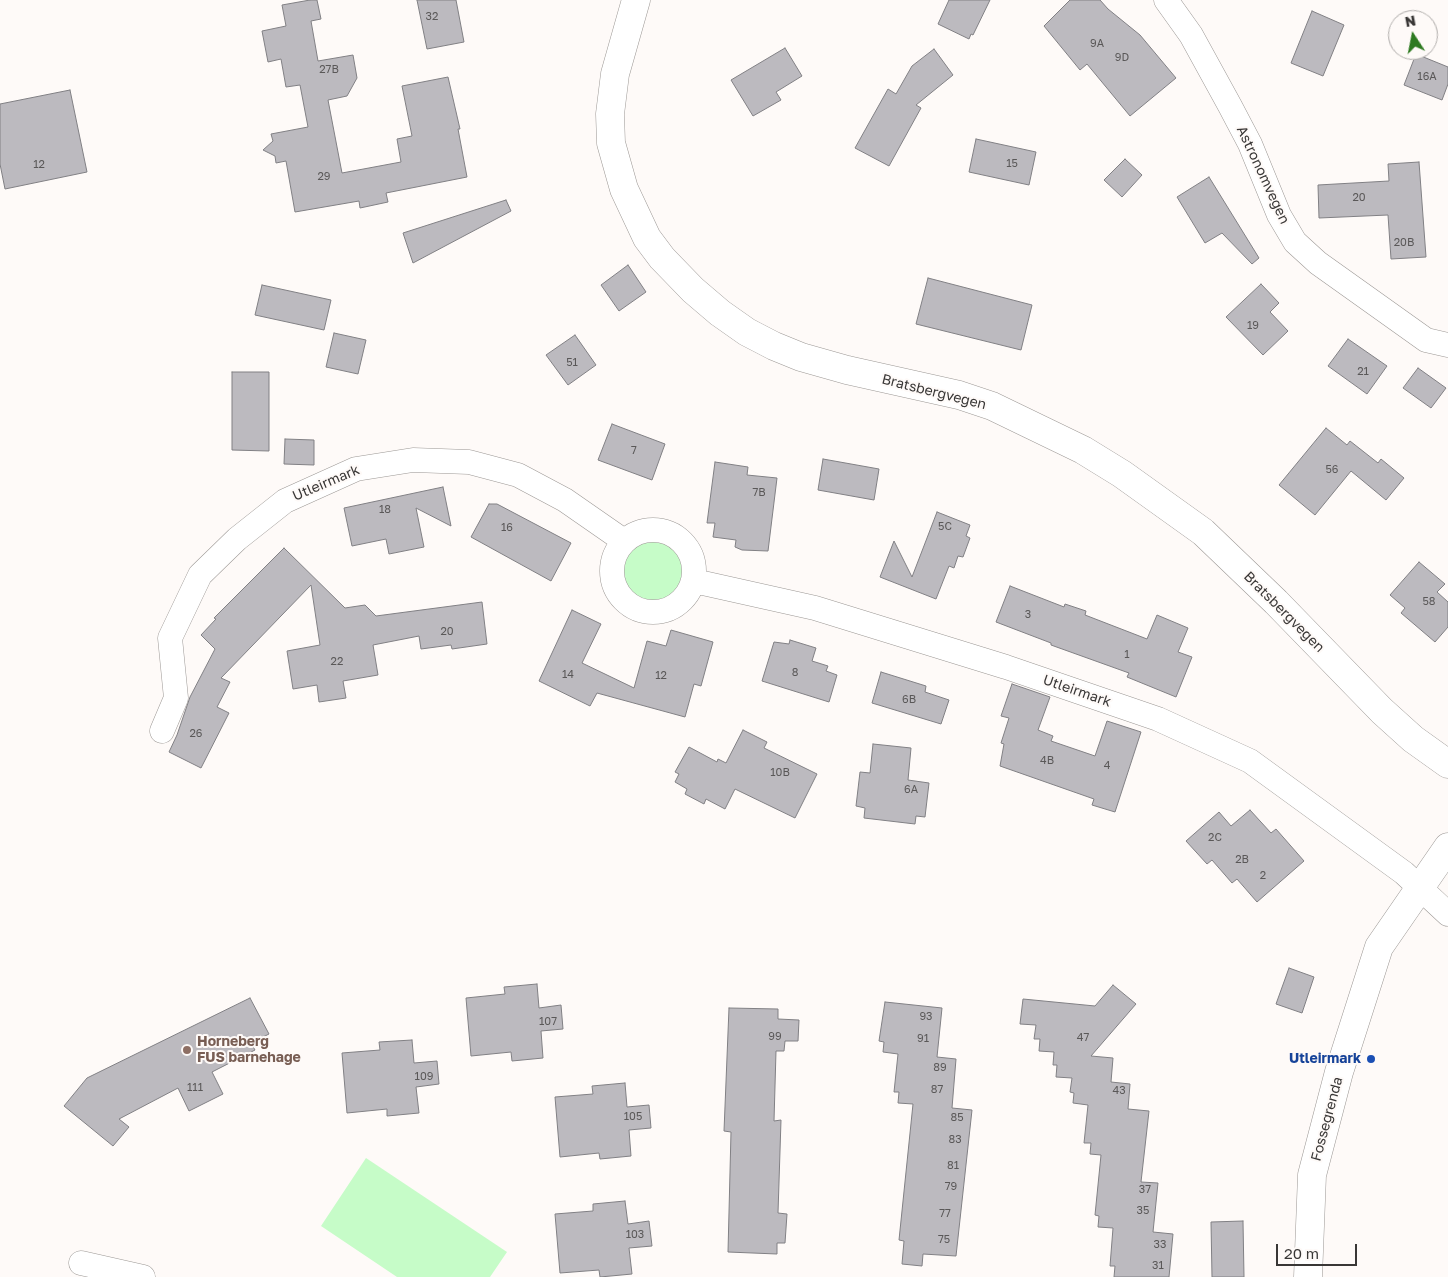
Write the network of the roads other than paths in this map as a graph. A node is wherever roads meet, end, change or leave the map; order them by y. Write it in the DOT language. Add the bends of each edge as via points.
graph roads {
  1 [pos="636,0"];
  2 [pos="1166,0"];
  3 [pos="1448,346"];
  4 [pos="624,541"];
  5 [pos="694,581"];
  6 [pos="162,731"];
  7 [pos="1448,764"];
  8 [pos="1448,847"];
  9 [pos="1418,888"];
  10 [pos="1448,914"];
  11 [pos="81,1263"];
  12 [pos="143,1277"];
  13 [pos="1308,1277"];
  1 -- 7 [label="main road, Bratsbergvegen" via="615,74 610,114 611,143 624,189 647,238 693,290 726,318 774,346 847,370 959,395 992,406 1083,450 1114,469 1202,532 1276,602 1382,711"];
  2 -- 3 [label="street, Astronomvegen" via="1191,35 1230,106 1250,144 1279,215 1296,242 1318,263 1426,340"];
  4 -- 5 [label="street" via="646,530 669,533 690,552 695,569"];
  4 -- 5 [label="street" via="613,561 612,572 620,595 638,609 649,612 672,608 682,601"];
  4 -- 6 [label="street, Utleirmark" via="565,500 518,475 469,462 412,460 356,468 285,501 236,539 200,576 170,638 176,698"];
  5 -- 9 [label="street, Utleirmark" via="815,608 1006,667 1158,719 1250,761 1404,873"];
  8 -- 9 [label="main road, Fossegrenda"];
  9 -- 10 [label="street"];
  9 -- 13 [label="main road, Fossegrenda" via="1379,947 1339,1072 1312,1175"];
  11 -- 12 [label="street"];
}
